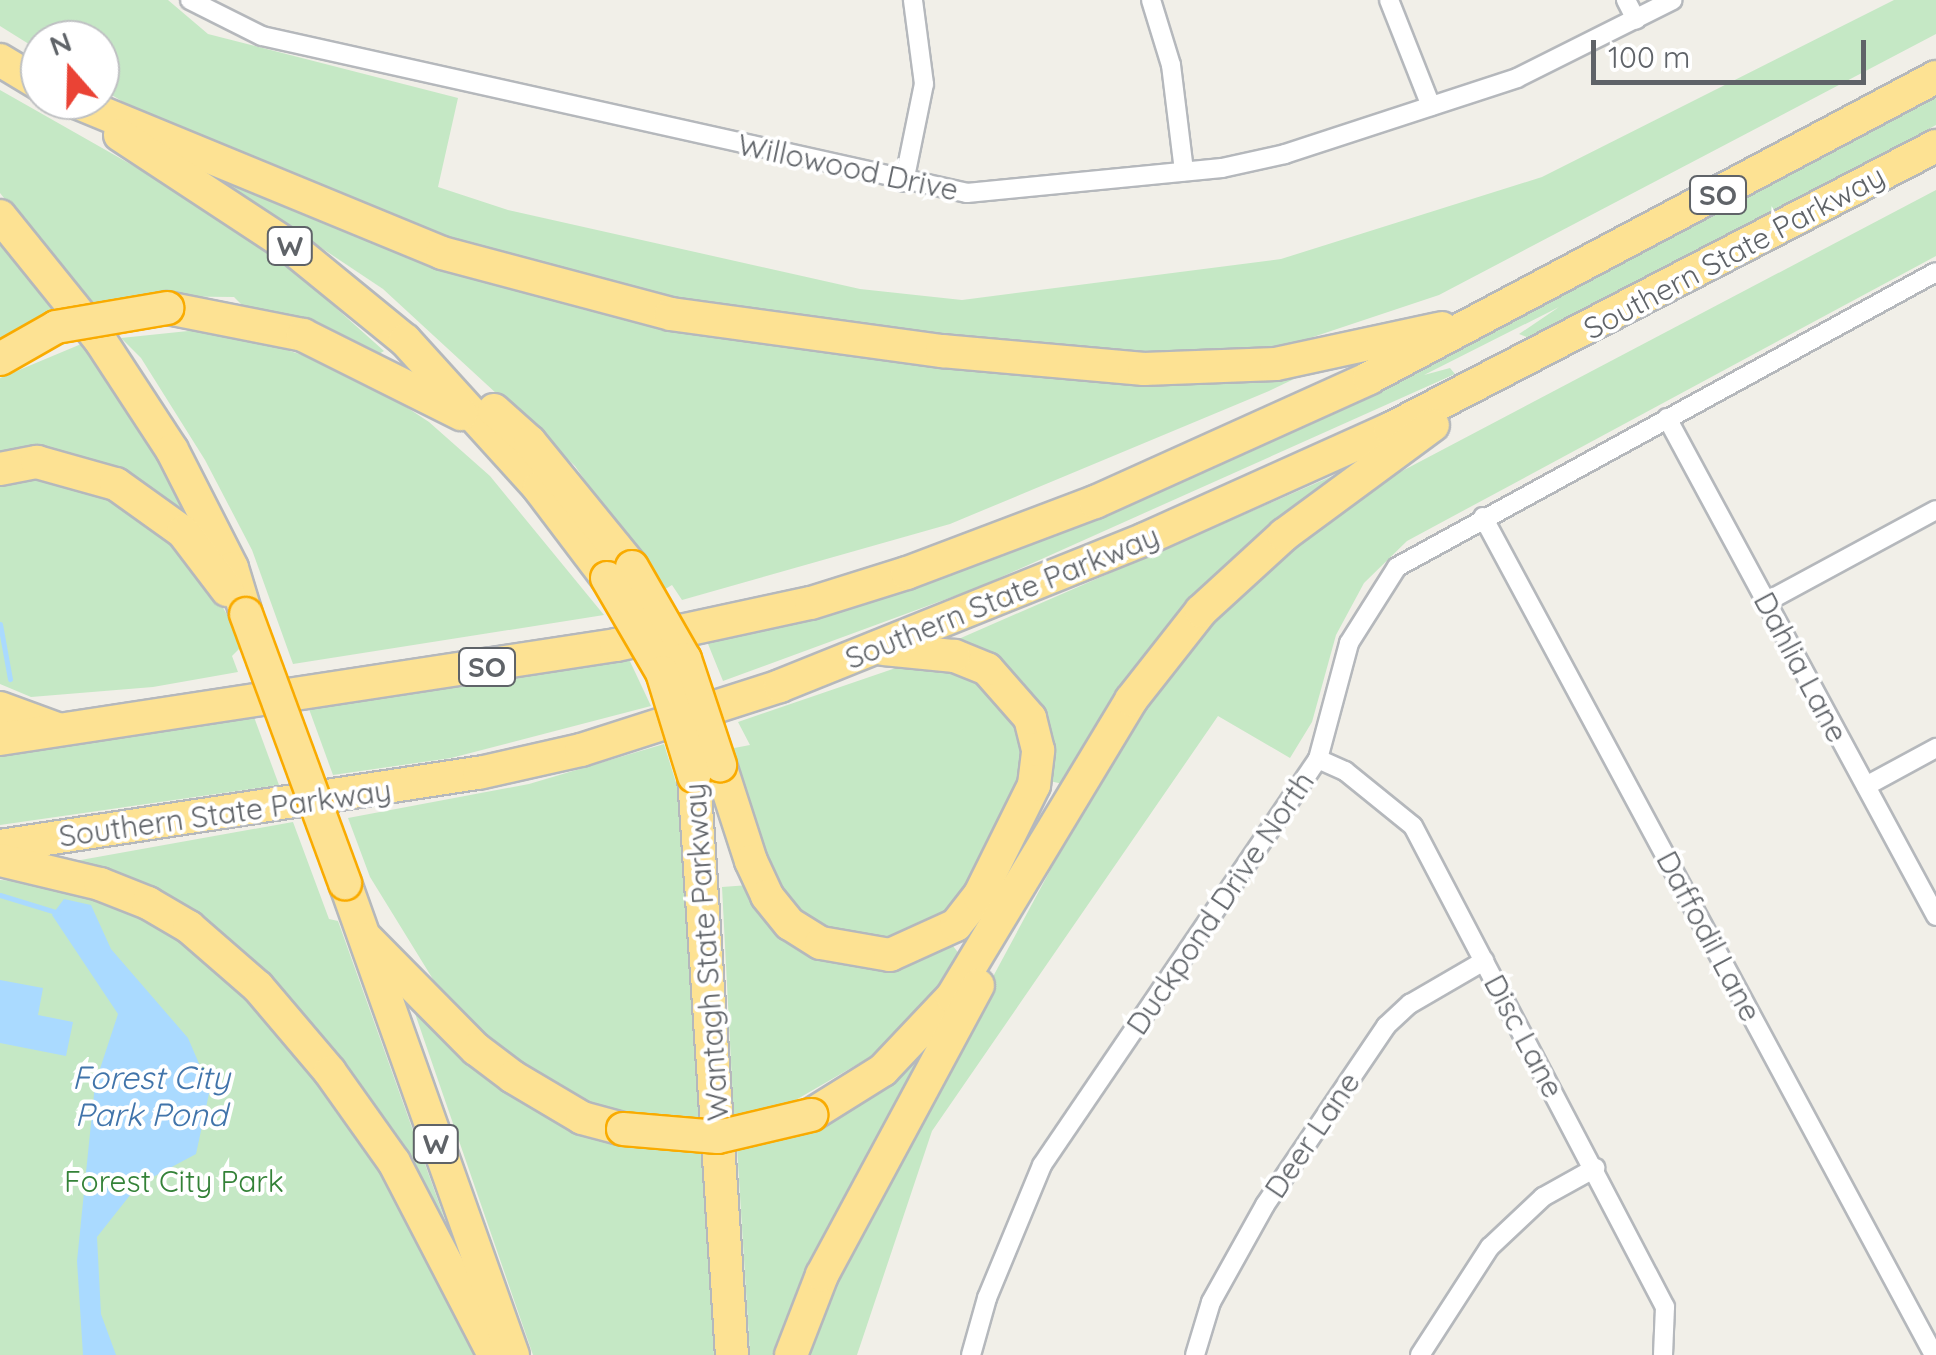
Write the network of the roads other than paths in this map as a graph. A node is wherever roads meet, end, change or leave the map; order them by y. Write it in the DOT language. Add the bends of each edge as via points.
graph roads {
  1 [pos="190,0"];
  2 [pos="913,0"];
  3 [pos="1151,0"];
  4 [pos="1389,0"];
  5 [pos="1626,0"];
  6 [pos="1674,0"];
  7 [pos="1636,20"];
  8 [pos="1936,77"];
  9 [pos="1431,106"];
  10 [pos="100,120"];
  11 [pos="118,120"];
  12 [pos="1936,146"];
  13 [pos="1184,171"];
  14 [pos="904,182"];
  15 [pos="0,216"];
  16 [pos="1936,272"];
  17 [pos="1500,314"];
  18 [pos="405,340"];
  19 [pos="0,359"];
  20 [pos="1506,372"];
  21 [pos="1667,418"];
  22 [pos="486,428"];
  23 [pos="0,470"];
  24 [pos="1936,510"];
  25 [pos="1483,517"];
  26 [pos="620,573"];
  27 [pos="1766,602"];
  28 [pos="246,614"];
  29 [pos="879,648"];
  30 [pos="0,708"];
  31 [pos="62,730"];
  32 [pos="0,739"];
  33 [pos="1936,748"];
  34 [pos="1318,760"];
  35 [pos="707,771"];
  36 [pos="1866,786"];
  37 [pos="0,846"];
  38 [pos="0,860"];
  39 [pos="1026,882"];
  40 [pos="1936,916"];
  41 [pos="360,932"];
  42 [pos="1484,960"];
  43 [pos="1595,1168"];
  44 [pos="494,1355"];
  45 [pos="513,1355"];
  46 [pos="732,1355"];
  47 [pos="791,1355"];
  48 [pos="970,1355"];
  49 [pos="1195,1355"];
  50 [pos="1420,1355"];
  51 [pos="1663,1355"];
  52 [pos="1934,1355"];
  1 -- 14 [label="street, Willowood Drive" via="262,36"];
  2 -- 14 [label="street" via="924,84"];
  3 -- 13 [label="street" via="1171,65"];
  4 -- 9 [label="street"];
  5 -- 7 [label="street"];
  6 -- 7 [label="street, Willowood Drive"];
  7 -- 9 [label="street, Willowood Drive" via="1517,78"];
  8 -- 17 [label="highway, Southern State Parkway / SO"];
  9 -- 13 [label="street, Willowood Drive" via="1284,154"];
  10 -- 18 [label="highway, Wantagh State Parkway / W" via="233,206"];
  11 -- 17 [label="highway" via="461,259 589,296 750,327 1052,362 1209,369 1332,355"];
  12 -- 20 [label="highway, Southern State Parkway / SO"];
  13 -- 14 [label="street, Willowood Drive" via="967,193"];
  15 -- 28 [label="highway, W" via="100,340 172,450 232,568"];
  16 -- 21 [label="street, Duckpond Drive North"];
  17 -- 31 [label="highway, Southern State Parkway / SO" via="1095,502 811,602 616,646"];
  18 -- 22 [label="highway, Wantagh State Parkway / W"];
  18 -- 26 [label="highway" via="530,442"];
  19 -- 22 [label="highway, bridge" via="56,327 123,310 167,308 303,335"];
  20 -- 29 [label="highway, Southern State Parkway / SO" via="1145,539"];
  20 -- 39 [label="highway" via="1284,534 1201,611 1131,700"];
  21 -- 25 [label="street, Duckpond Drive North"];
  21 -- 27 [label="street, Dahlia Lane"];
  22 -- 26 [label="highway, Wantagh State Parkway / W"];
  23 -- 28 [label="highway" via="37,462 116,484 182,532"];
  24 -- 27 [label="street"];
  25 -- 34 [label="street, Duckpond Drive North" via="1397,567 1378,590 1349,643"];
  25 -- 52 [label="street, Daffodil Lane"];
  26 -- 35 [label="highway, Wantagh State Parkway / W, bridge"];
  27 -- 36 [label="street, Dahlia Lane"];
  28 -- 41 [label="highway, W, bridge"];
  29 -- 35 [label="highway" via="954,656 986,670 1030,718 1038,750 1034,785 978,896 956,924 890,955 821,943 790,924 759,878"];
  29 -- 37 [label="highway, Southern State Parkway / SO" via="564,754 372,792"];
  30 -- 31 [label="highway"];
  31 -- 32 [label="highway, Southern State Parkway / SO"];
  33 -- 36 [label="street"];
  34 -- 42 [label="street, Disc Lane" via="1345,771 1413,826"];
  34 -- 48 [label="street, Duckpond Drive North" via="1042,1166"];
  35 -- 46 [label="highway, Wantagh State Parkway / W"];
  36 -- 40 [label="street, Dahlia Lane"];
  38 -- 44 [label="highway" via="148,903 188,927 258,987 394,1162"];
  39 -- 41 [label="highway, bridge" via="922,1034 883,1070 811,1115 718,1137 623,1128 544,1098 488,1058"];
  39 -- 47 [label="highway" via="948,1049 822,1275"];
  41 -- 45 [label="highway, W"];
  42 -- 43 [label="street, Disc Lane"];
  42 -- 49 [label="street, Deer Lane" via="1386,1026 1265,1206 1211,1302"];
  43 -- 50 [label="street" via="1543,1197 1490,1247"];
  43 -- 51 [label="street, Disc Lane" via="1665,1307"];
}
